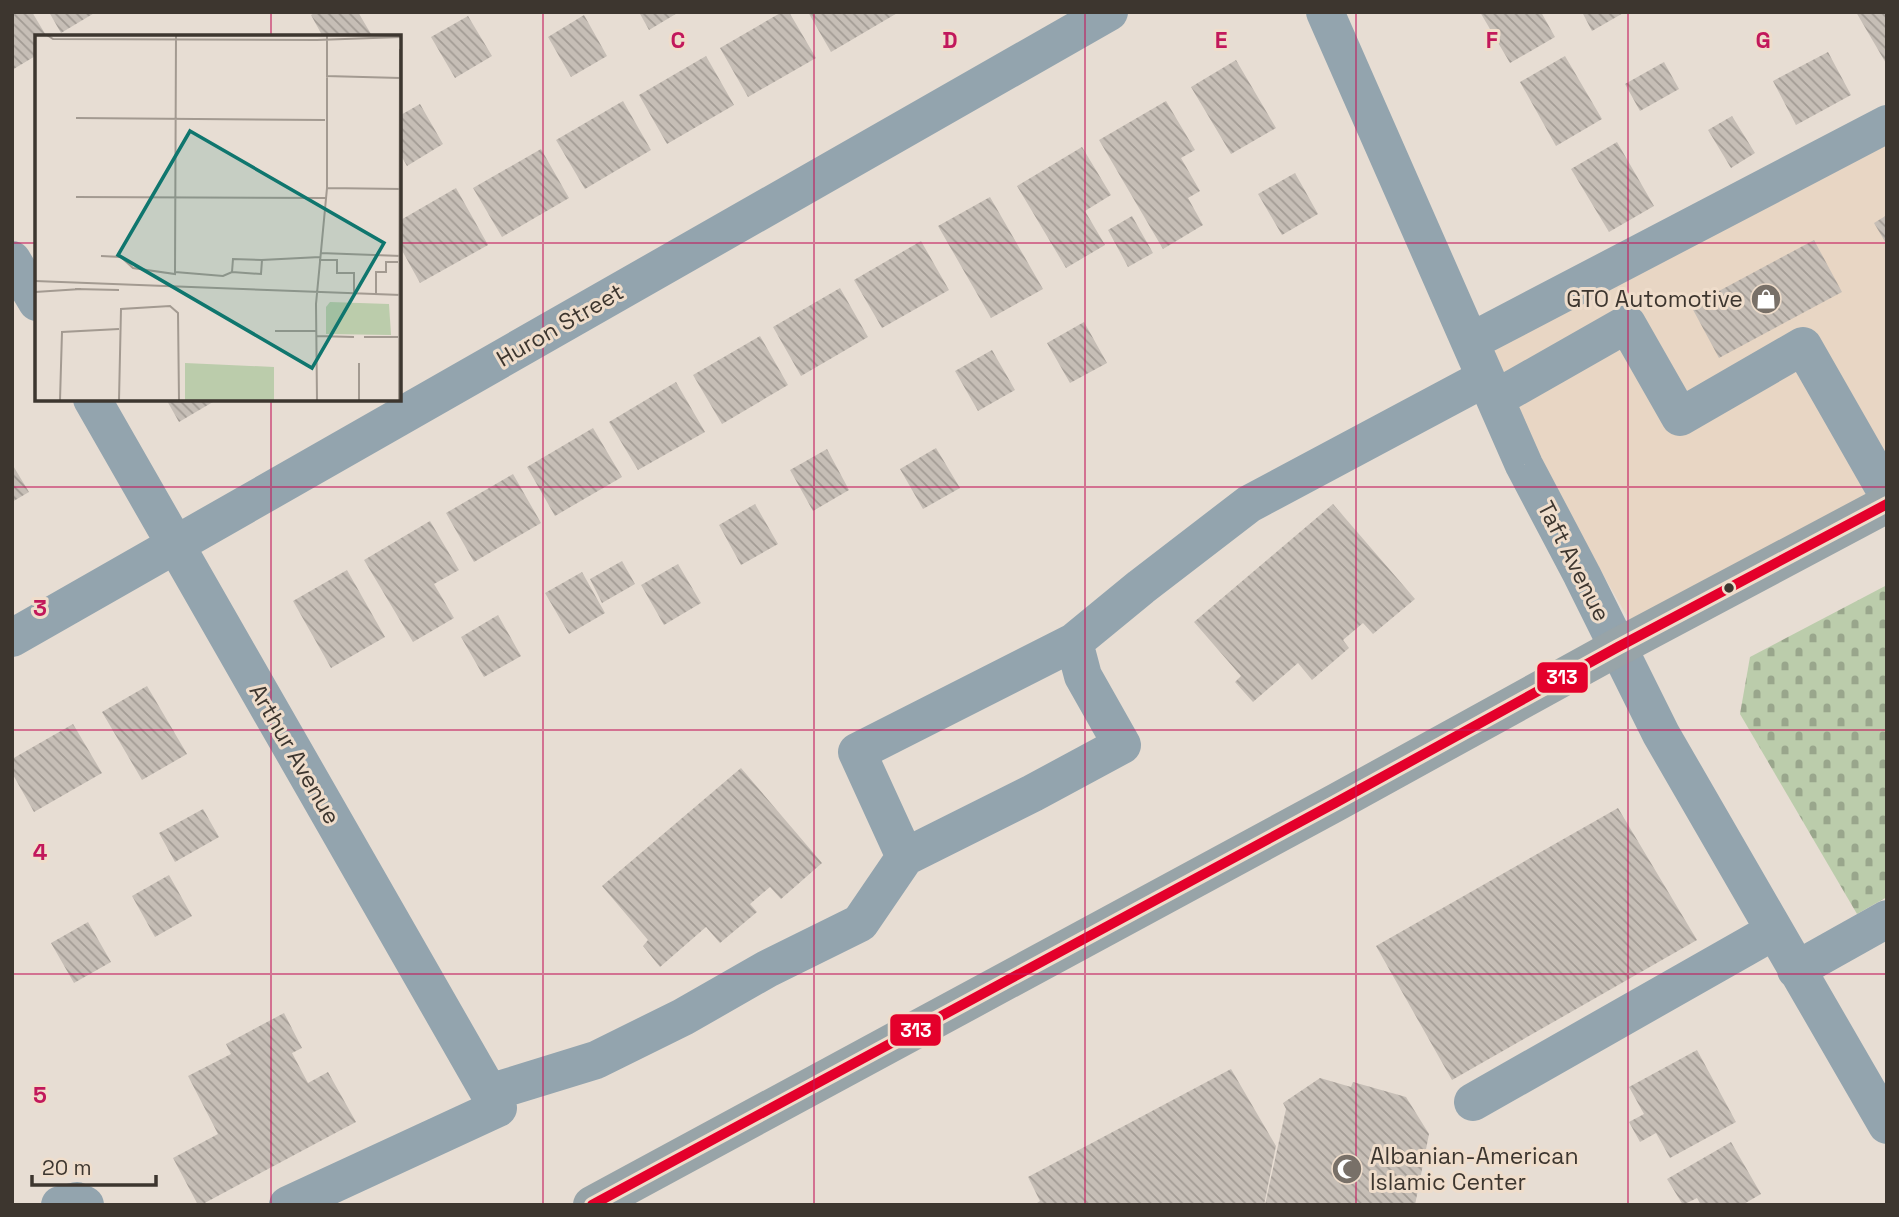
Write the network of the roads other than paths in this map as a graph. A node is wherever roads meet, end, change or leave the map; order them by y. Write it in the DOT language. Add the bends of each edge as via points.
graph roads {
  1 [pos="1109,12"];
  2 [pos="1325,12"];
  3 [pos="1887,124"];
  4 [pos="12,260"];
  5 [pos="35,299"];
  6 [pos="1470,342"];
  7 [pos="1490,388"];
  8 [pos="93,401"];
  9 [pos="1887,492"];
  10 [pos="1887,504"];
  11 [pos="175,544"];
  12 [pos="12,638"];
  13 [pos="1074,642"];
  14 [pos="1618,647"];
  15 [pos="905,857"];
  16 [pos="1887,919"];
  17 [pos="1774,931"];
  18 [pos="1796,970"];
  19 [pos="494,1101"];
  20 [pos="1473,1102"];
  21 [pos="1887,1125"];
  22 [pos="60,1205"];
  23 [pos="85,1205"];
  24 [pos="288,1205"];
  25 [pos="592,1205"];
  1 -- 11 [label="street, Huron Street"];
  2 -- 6 [label="street, Taft Avenue"];
  3 -- 6 [label="street"];
  4 -- 5 [label="street"];
  6 -- 7 [label="street, Taft Avenue"];
  7 -- 9 [label="street" via="1627,324 1680,416 1803,346"];
  7 -- 13 [label="street" via="1249,504"];
  7 -- 14 [label="street, Taft Avenue" via="1524,465"];
  8 -- 11 [label="street, Arthur Avenue"];
  10 -- 14 [label="main road"];
  11 -- 12 [label="street, Huron Street"];
  11 -- 19 [label="street, Arthur Avenue"];
  13 -- 15 [label="street" via="1083,676 1122,745"];
  13 -- 15 [label="street" via="857,752"];
  14 -- 17 [label="street, Taft Avenue" via="1661,734"];
  14 -- 25 [label="main road"];
  15 -- 19 [label="street" via="860,923 596,1060"];
  16 -- 18 [label="street"];
  17 -- 18 [label="street, Taft Avenue"];
  17 -- 20 [label="street"];
  18 -- 21 [label="street, Taft Avenue"];
  19 -- 24 [label="street"];
  22 -- 23 [label="street" via="78,1201"];
}
